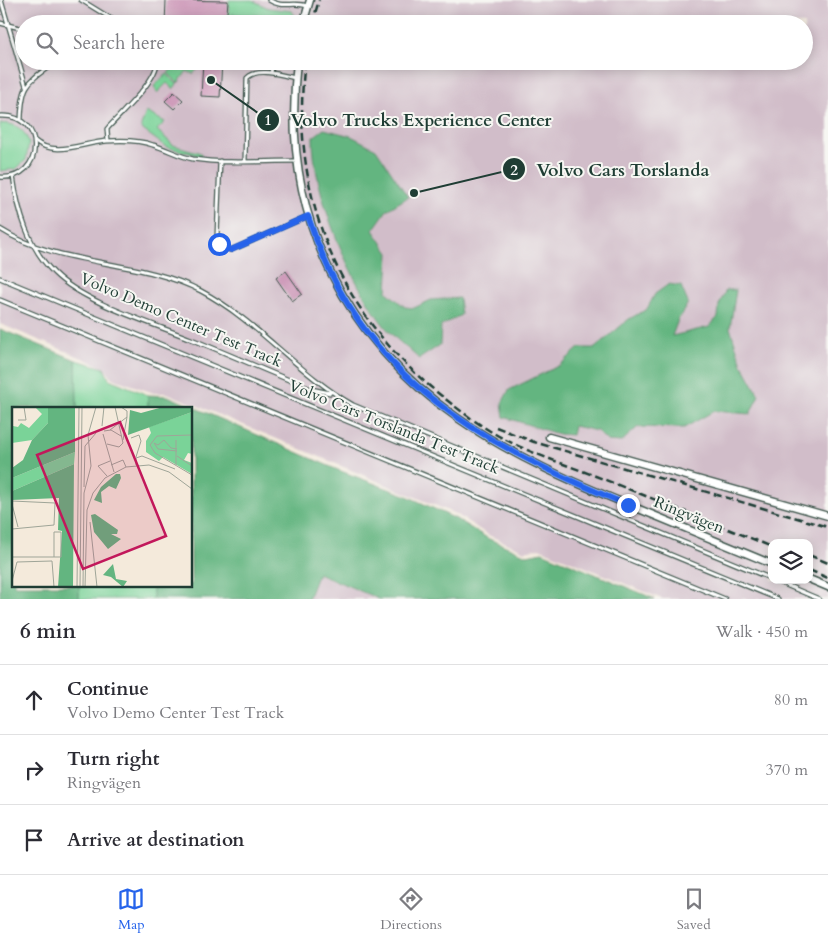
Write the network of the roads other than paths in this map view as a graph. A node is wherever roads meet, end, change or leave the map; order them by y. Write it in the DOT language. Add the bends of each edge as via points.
graph roads {
  1 [pos="1,0"];
  2 [pos="81,0"];
  3 [pos="269,0"];
  4 [pos="309,3"];
  5 [pos="105,15"];
  6 [pos="0,23"];
  7 [pos="8,25"];
  8 [pos="15,26"];
  9 [pos="15,49"];
  10 [pos="21,70"];
  11 [pos="44,70"];
  12 [pos="156,70"];
  13 [pos="272,70"];
  14 [pos="295,70"];
  15 [pos="271,73"];
  16 [pos="295,78"];
  17 [pos="26,86"];
  18 [pos="0,116"];
  19 [pos="21,121"];
  20 [pos="34,140"];
  21 [pos="108,141"];
  22 [pos="220,161"];
  23 [pos="245,161"];
  24 [pos="296,161"];
  25 [pos="13,176"];
  26 [pos="0,177"];
  27 [pos="308,216"];
  28 [pos="0,229"];
  29 [pos="33,246"];
  30 [pos="0,278"];
  31 [pos="0,300"];
  32 [pos="333,394"];
  33 [pos="549,438"];
  34 [pos="828,516"];
  35 [pos="768,562"];
  36 [pos="768,578"];
  37 [pos="813,581"];
  38 [pos="783,584"];
  39 [pos="828,587"];
  40 [pos="725,599"];
  41 [pos="778,599"];
  42 [pos="819,599"];
  1 -- 7 [label="lane"];
  2 -- 5 [label="lane"];
  3 -- 4 [label="lane" via="282,6"];
  6 -- 7 [label="lane"];
  7 -- 8 [label="lane"];
  7 -- 9 [label="lane"];
  10 -- 17 [label="lane"];
  11 -- 17 [label="lane"];
  12 -- 21 [label="lane" via="107,129"];
  13 -- 15 [label="lane"];
  14 -- 16 [label="street, Ringvägen"];
  15 -- 16 [label="lane"];
  15 -- 23 [label="lane" via="255,73 247,78"];
  16 -- 24 [label="street, Ringvägen"];
  17 -- 19 [label="lane"];
  18 -- 19 [label="lane"];
  19 -- 20 [label="lane" via="30,129"];
  20 -- 21 [label="lane" via="53,150"];
  20 -- 25 [label="lane" via="35,152 31,162"];
  21 -- 22 [label="lane" via="144,142 191,159"];
  22 -- 23 [label="lane"];
  22 -- 27 [label="lane" via="217,236 221,247 231,250"];
  23 -- 24 [label="lane"];
  24 -- 27 [label="street, Ringvägen"];
  25 -- 26 [label="lane"];
  25 -- 29 [label="lane, Volvo Demo Center Test Track" via="21,214"];
  27 -- 35 [label="street, Ringvägen" via="324,259 357,319 392,363 444,409 493,442 547,470"];
  28 -- 29 [label="lane, Volvo Demo Center Test Track"];
  29 -- 32 [label="lane, Volvo Demo Center Test Track" via="54,274 81,292 311,389"];
  29 -- 32 [label="lane, Volvo Demo Center Test Track" via="164,275 202,292 248,323"];
  30 -- 41 [label="lane, Volvo Cars Torslanda Test Track"];
  31 -- 40 [label="lane, Volvo Cars Torslanda Test Track"];
  32 -- 36 [label="lane, Volvo Demo Center Test Track"];
  33 -- 34 [label="street" via="631,458"];
  37 -- 39 [label="street"];
  38 -- 42 [label="lane, Volvo Demo Center Test Track"];
}
